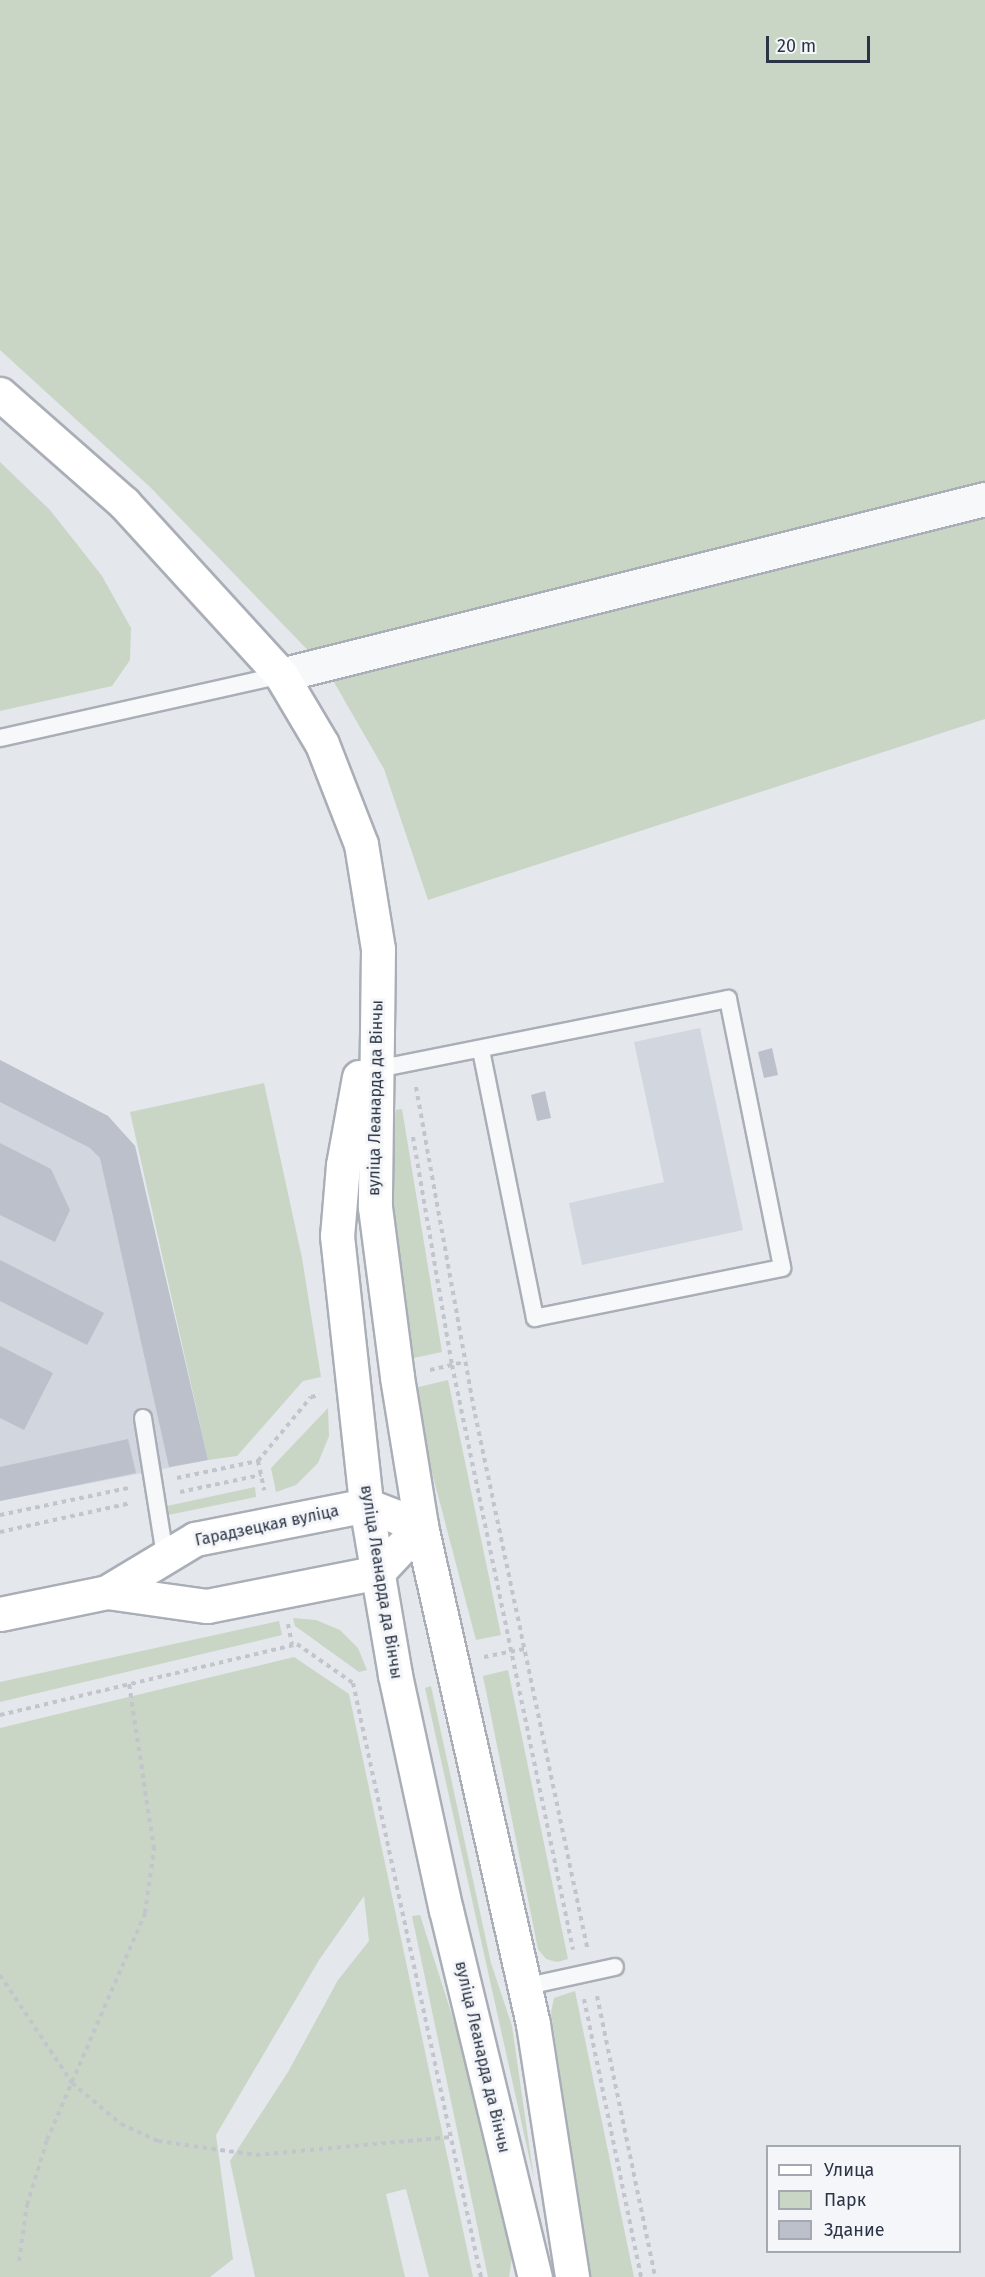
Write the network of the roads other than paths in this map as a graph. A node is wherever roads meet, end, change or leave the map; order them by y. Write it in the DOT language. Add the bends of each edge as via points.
graph roads {
  1 [pos="0,394"];
  2 [pos="985,499"];
  3 [pos="281,675"];
  4 [pos="0,738"];
  5 [pos="481,1049"];
  6 [pos="369,1071"];
  7 [pos="143,1418"];
  8 [pos="366,1505"];
  9 [pos="421,1526"];
  10 [pos="165,1556"];
  11 [pos="378,1572"];
  12 [pos="107,1592"];
  13 [pos="0,1614"];
  14 [pos="615,1967"];
  15 [pos="523,1987"];
  16 [pos="535,2277"];
  17 [pos="572,2277"];
  1 -- 3 [label="main road, вуліца Леанарда да Вінчы" via="124,503"];
  2 -- 3 [label="street"];
  3 -- 4 [label="lane"];
  3 -- 6 [label="main road, вуліца Леанарда да Вінчы" via="322,744 361,844 374,913 377,992"];
  5 -- 5 [label="lane" via="728,999 782,1268 536,1318"];
  5 -- 6 [label="lane"];
  6 -- 8 [label="main road, вуліца Леанарда да Вінчы" via="343,1165 337,1236"];
  6 -- 9 [label="main road, вуліца Леанарда да Вінчы" via="375,1207"];
  7 -- 10 [label="lane"];
  8 -- 9 [label="main road"];
  8 -- 10 [label="main road, Гарадзецкая вуліца" via="195,1539"];
  8 -- 11 [label="main road, вуліца Леанарда да Вінчы"];
  9 -- 11 [label="main road"];
  9 -- 15 [label="main road, вуліца Леанарда да Вінчы"];
  10 -- 12 [label="main road, Гарадзецкая вуліца"];
  11 -- 12 [label="main road, Гарадзецкая вуліца" via="207,1606"];
  11 -- 16 [label="main road, вуліца Леанарда да Вінчы" via="446,1910"];
  12 -- 13 [label="main road, Гарадзецкая вуліца"];
  14 -- 15 [label="lane"];
  15 -- 17 [label="main road, вуліца Леанарда да Вінчы" via="533,2024"];
}
